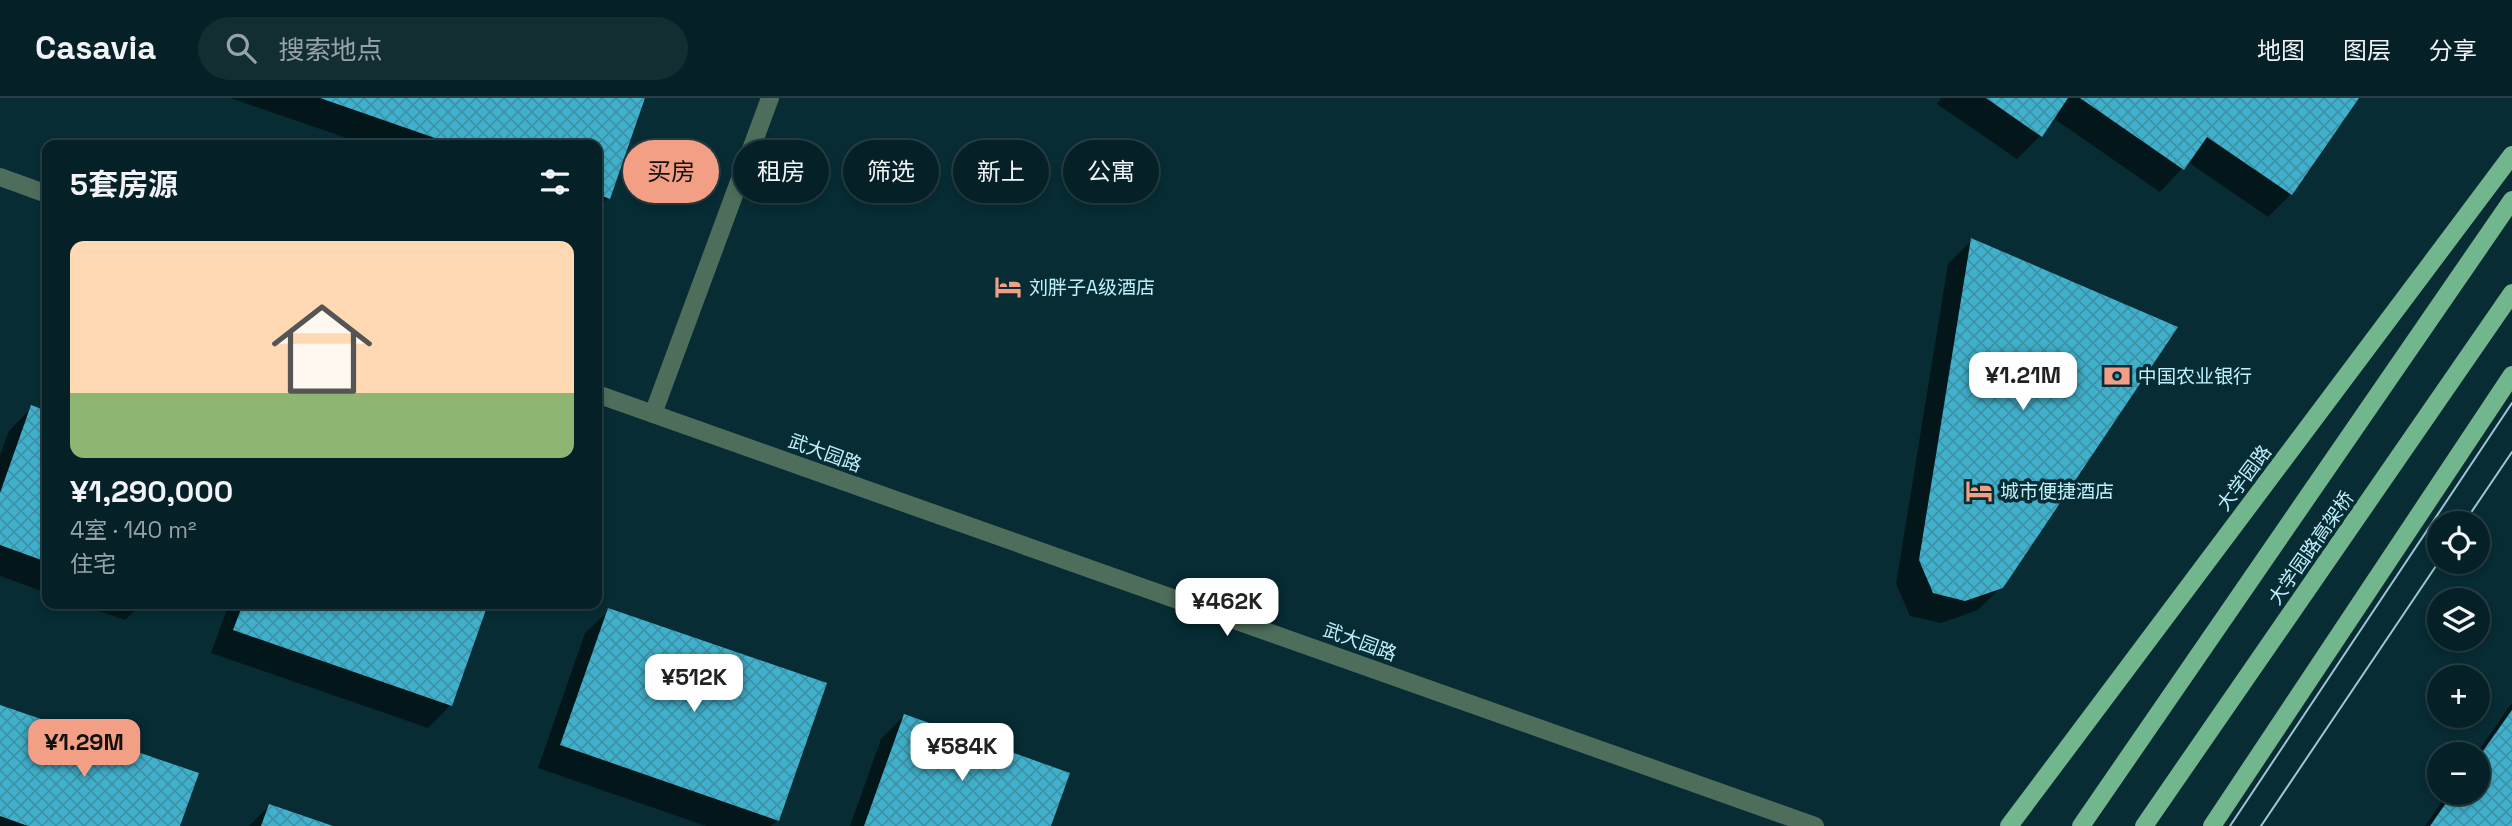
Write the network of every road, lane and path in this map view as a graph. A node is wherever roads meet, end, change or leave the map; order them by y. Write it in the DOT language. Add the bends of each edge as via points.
graph roads {
  1 [pos="770,98"];
  2 [pos="2512,155"];
  3 [pos="0,177"];
  4 [pos="42,192"];
  5 [pos="2512,200"];
  6 [pos="2512,293"];
  7 [pos="2512,375"];
  8 [pos="602,396"];
  9 [pos="653,414"];
  10 [pos="1815,826"];
  11 [pos="2009,826"];
  12 [pos="2081,826"];
  13 [pos="2144,826"];
  14 [pos="2212,826"];
  1 -- 9 [label="street"];
  2 -- 11 [label="main road, 大学园路"];
  3 -- 4 [label="street"];
  5 -- 12 [label="main road"];
  6 -- 13 [label="main road, 大学园路高架桥"];
  7 -- 14 [label="main road"];
  8 -- 9 [label="street, 武大园路"];
  9 -- 10 [label="street, 武大园路"];
}
